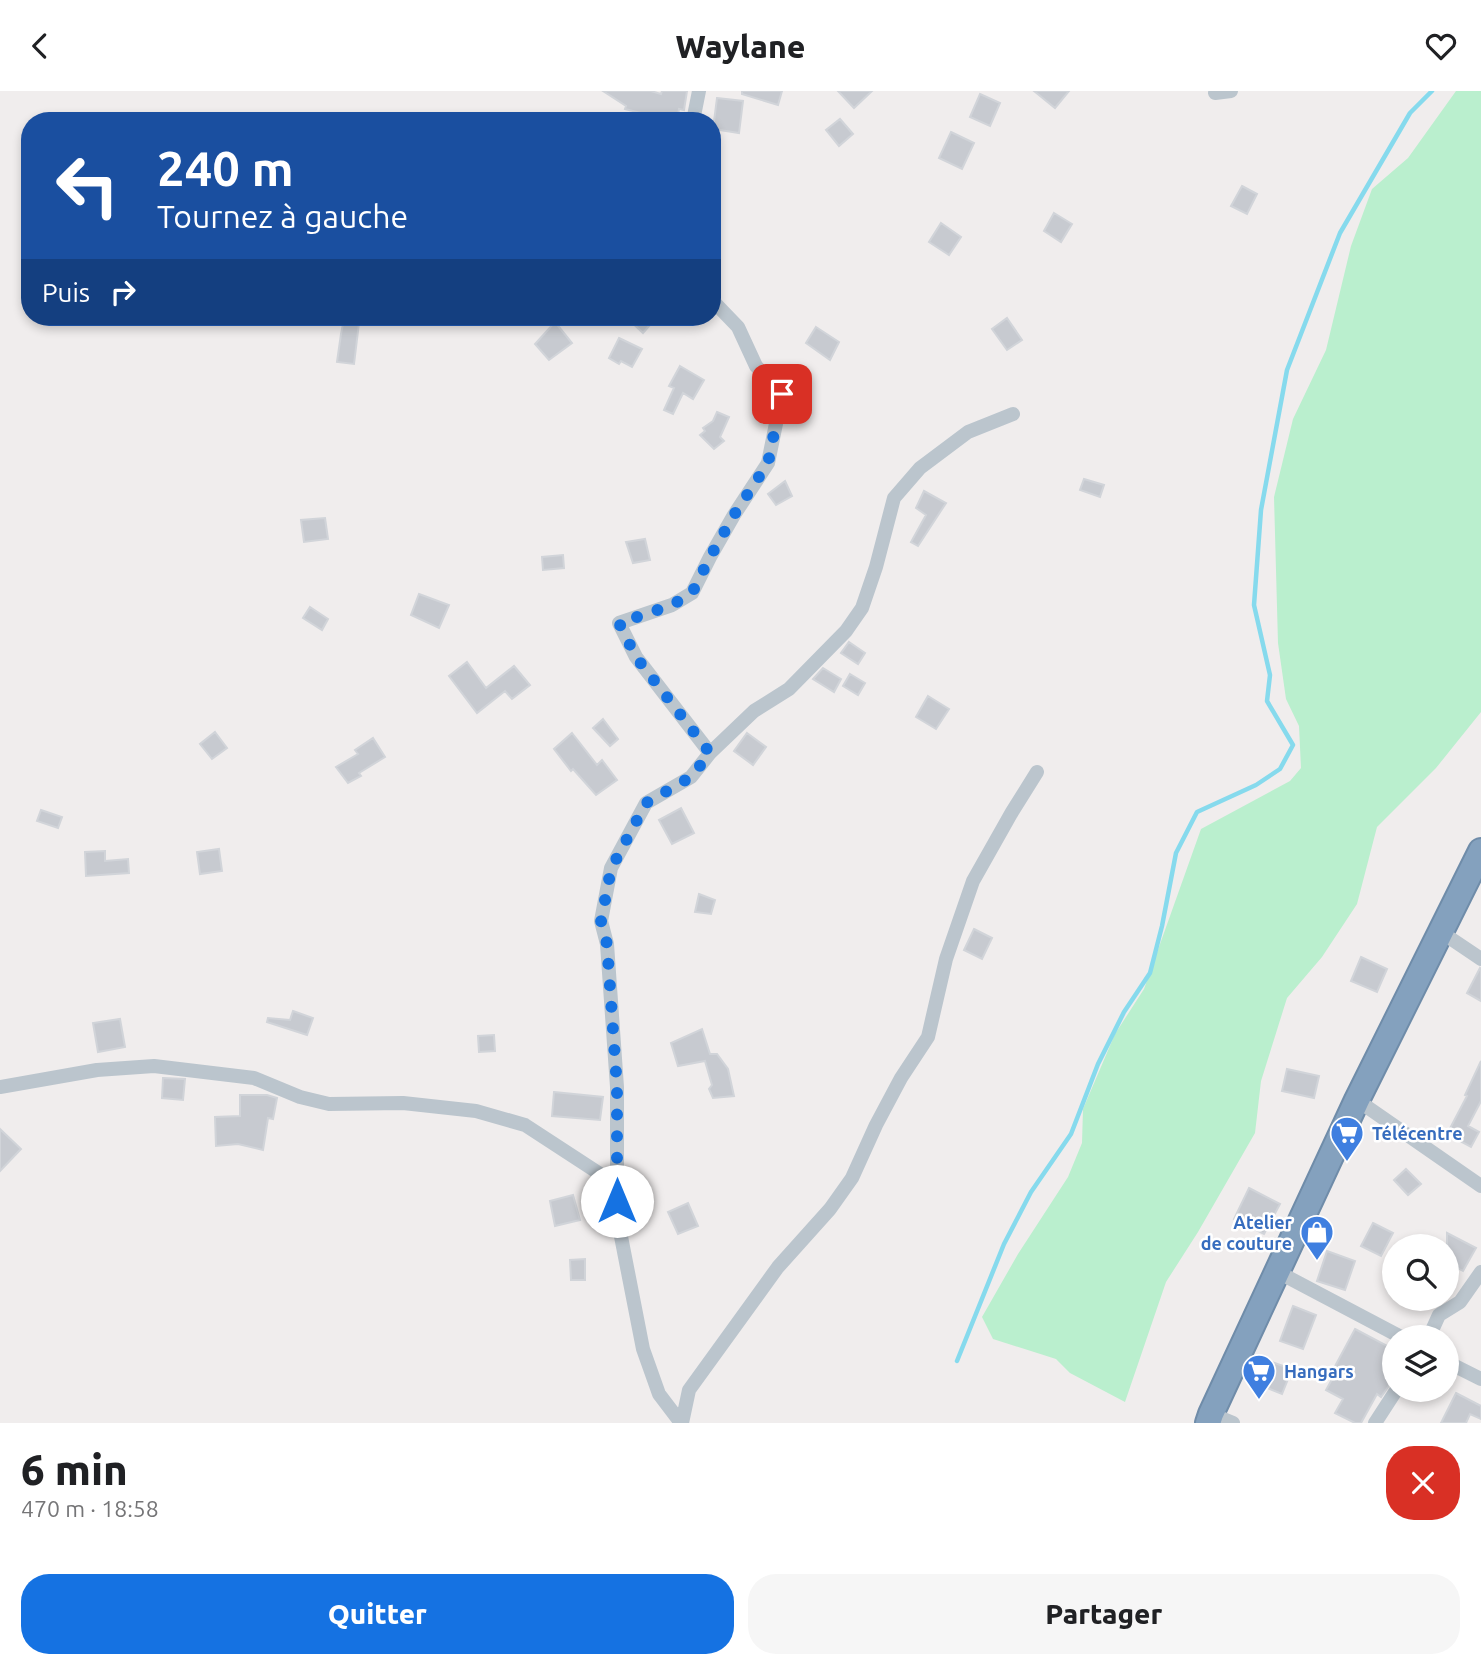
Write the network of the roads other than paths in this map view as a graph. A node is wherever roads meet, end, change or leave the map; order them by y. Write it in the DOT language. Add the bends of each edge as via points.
graph roads {
  1 [pos="699,91"];
  2 [pos="1231,91"];
  3 [pos="1215,93"];
  4 [pos="695,112"];
  5 [pos="721,309"];
  6 [pos="1013,414"];
  7 [pos="710,753"];
  8 [pos="1037,772"];
  9 [pos="1481,851"];
  10 [pos="1441,932"];
  11 [pos="1481,959"];
  12 [pos="0,1087"];
  13 [pos="1357,1100"];
  14 [pos="617,1185"];
  15 [pos="1481,1186"];
  16 [pos="1276,1271"];
  17 [pos="1481,1272"];
  18 [pos="1434,1325"];
  19 [pos="1382,1327"];
  20 [pos="1459,1368"];
  21 [pos="1481,1380"];
  22 [pos="1389,1402"];
  23 [pos="1217,1420"];
  24 [pos="681,1423"];
  25 [pos="1375,1423"];
  1 -- 4 [label="street"];
  2 -- 3 [label="street"];
  5 -- 7 [label="street" via="738,327 755,366 782,394 768,463 692,593 619,623 636,657"];
  6 -- 7 [label="street" via="968,432 920,468 894,498 862,608 846,631 789,689 754,711"];
  7 -- 14 [label="street" via="691,777 646,803 611,869 601,921 607,944 617,1087"];
  8 -- 24 [label="street" via="974,881 946,960 928,1037 901,1078 852,1178 778,1266 689,1390"];
  9 -- 10 [label="highway"];
  10 -- 11 [label="street"];
  10 -- 13 [label="highway"];
  12 -- 14 [label="street" via="97,1070 154,1066 254,1078 329,1104 403,1103 476,1111 525,1125"];
  13 -- 15 [label="street"];
  13 -- 16 [label="highway"];
  14 -- 24 [label="street" via="617,1216 643,1349 659,1394"];
  16 -- 19 [label="street"];
  16 -- 23 [label="highway"];
  17 -- 18 [label="street" via="1460,1302 1439,1315"];
  20 -- 21 [label="street"];
  22 -- 25 [label="street"];
}
